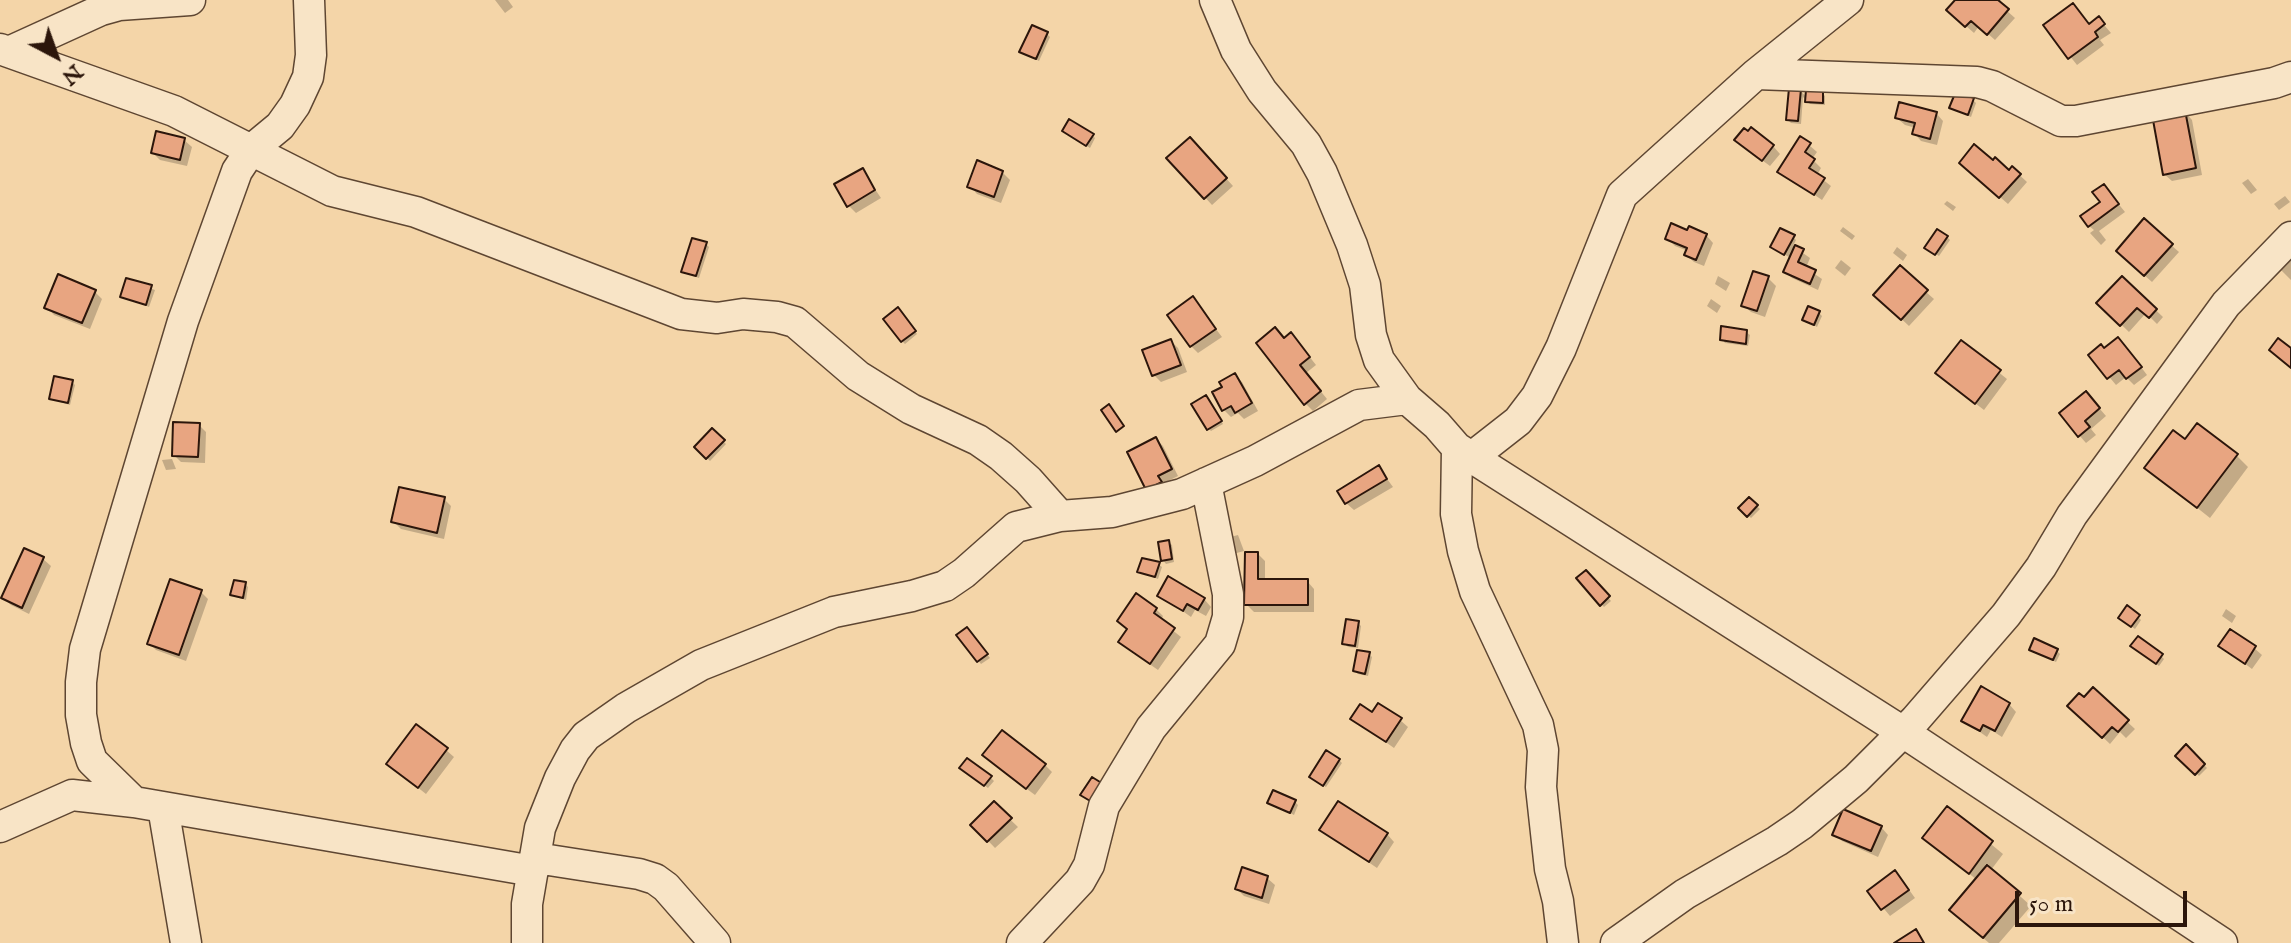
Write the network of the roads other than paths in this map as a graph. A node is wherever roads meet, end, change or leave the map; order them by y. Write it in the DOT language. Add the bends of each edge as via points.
graph roads {
  1 [pos="190,0"];
  2 [pos="309,0"];
  3 [pos="1215,0"];
  4 [pos="1848,0"];
  5 [pos="6,50"];
  6 [pos="1756,74"];
  7 [pos="2291,77"];
  8 [pos="251,150"];
  9 [pos="2291,237"];
  10 [pos="1379,360"];
  11 [pos="1407,399"];
  12 [pos="1359,405"];
  13 [pos="1464,452"];
  14 [pos="1206,483"];
  15 [pos="1060,516"];
  16 [pos="1903,732"];
  17 [pos="92,761"];
  18 [pos="72,795"];
  19 [pos="149,804"];
  20 [pos="0,827"];
  21 [pos="538,843"];
  22 [pos="186,943"];
  23 [pos="527,943"];
  24 [pos="715,943"];
  25 [pos="1022,943"];
  26 [pos="1563,943"];
  27 [pos="1616,943"];
  28 [pos="2222,943"];
  1 -- 5 [label="street" via="119,5"];
  2 -- 8 [label="street" via="308,77 280,126"];
  3 -- 10 [label="street" via="1236,50 1322,173 1365,285"];
  4 -- 6 [label="street"];
  5 -- 8 [label="street" via="174,111"];
  6 -- 7 [label="street" via="1977,82 2061,121"];
  6 -- 13 [label="street" via="1622,195 1537,396 1518,421"];
  8 -- 15 [label="street" via="332,191 416,212 681,314 743,314 795,322 858,376 1001,456"];
  8 -- 17 [label="street" via="237,171 183,321 85,649 81,715"];
  9 -- 16 [label="street" via="2226,304 2006,615"];
  10 -- 11 [label="street"];
  10 -- 12 [label="street"];
  11 -- 12 [label="street"];
  11 -- 13 [label="street"];
  12 -- 14 [label="street"];
  13 -- 16 [label="street"];
  13 -- 26 [label="street" via="1456,514 1463,551 1475,591 1538,725 1550,869"];
  14 -- 15 [label="street" via="1112,512"];
  14 -- 25 [label="street" via="1228,594 1220,644 1151,728 1104,806 1080,881"];
  15 -- 21 [label="street" via="1016,527 945,586 834,612 701,665 626,708 575,750"];
  16 -- 27 [label="street" via="1802,824 1685,894"];
  16 -- 28 [label="street"];
  17 -- 18 [label="street"];
  17 -- 19 [label="street"];
  18 -- 19 [label="street"];
  18 -- 20 [label="street"];
  19 -- 21 [label="street" via="533,871"];
  19 -- 22 [label="street"];
  21 -- 23 [label="street" via="527,904"];
  21 -- 24 [label="street" via="655,879"];
}
